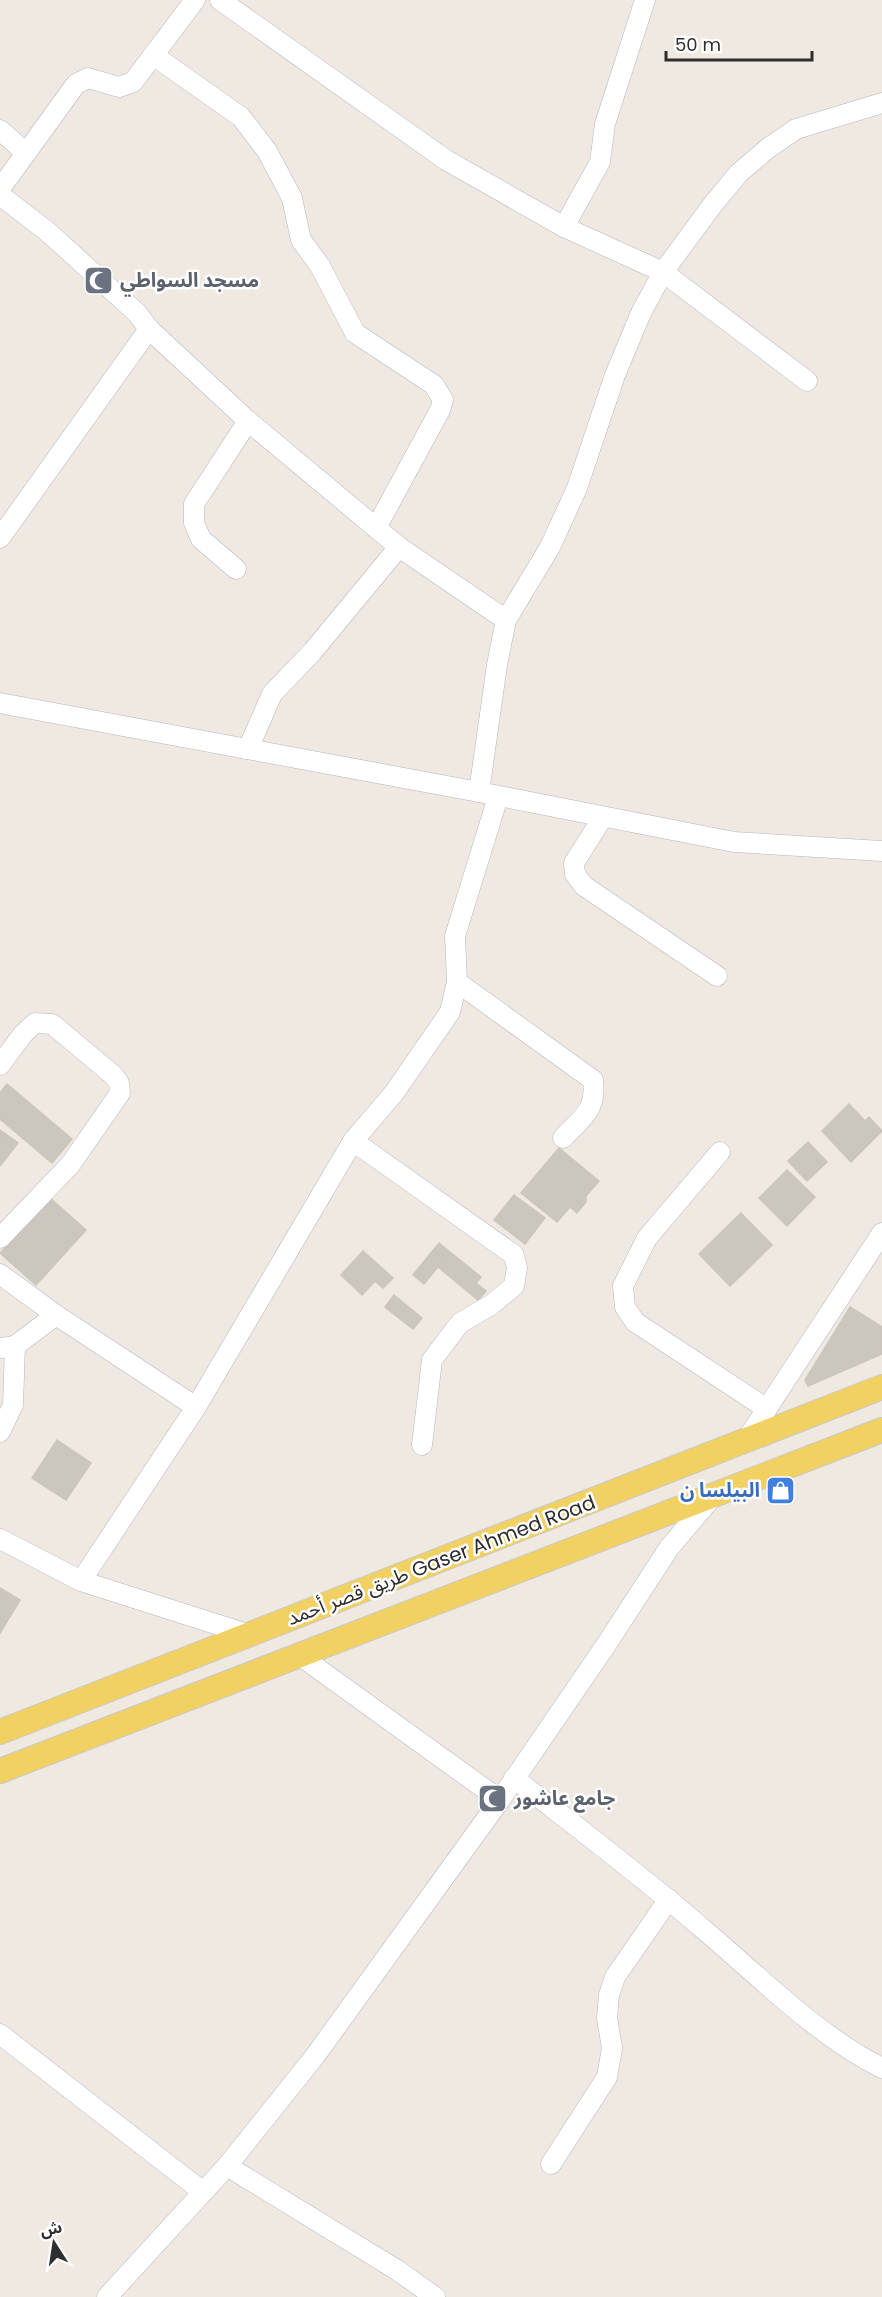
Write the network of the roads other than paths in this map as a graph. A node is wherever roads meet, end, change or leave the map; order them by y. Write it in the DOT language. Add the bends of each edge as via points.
graph roads {
  1 [pos="195,0"];
  2 [pos="220,0"];
  3 [pos="645,0"];
  4 [pos="153,55"];
  5 [pos="882,103"];
  6 [pos="0,130"];
  7 [pos="26,153"];
  8 [pos="0,189"];
  9 [pos="0,195"];
  10 [pos="564,226"];
  11 [pos="663,272"];
  12 [pos="149,329"];
  13 [pos="807,381"];
  14 [pos="248,421"];
  15 [pos="376,528"];
  16 [pos="0,538"];
  17 [pos="399,547"];
  18 [pos="236,569"];
  19 [pos="506,620"];
  20 [pos="0,703"];
  21 [pos="248,749"];
  22 [pos="488,794"];
  23 [pos="603,817"];
  24 [pos="882,851"];
  25 [pos="717,976"];
  26 [pos="457,982"];
  27 [pos="0,1065"];
  28 [pos="563,1138"];
  29 [pos="353,1141"];
  30 [pos="720,1152"];
  31 [pos="882,1233"];
  32 [pos="0,1238"];
  33 [pos="0,1274"];
  34 [pos="56,1315"];
  35 [pos="8,1347"];
  36 [pos="882,1387"];
  37 [pos="196,1407"];
  38 [pos="767,1409"];
  39 [pos="882,1430"];
  40 [pos="0,1432"];
  41 [pos="745,1442"];
  42 [pos="422,1445"];
  43 [pos="713,1496"];
  44 [pos="0,1539"];
  45 [pos="81,1581"];
  46 [pos="250,1635"];
  47 [pos="299,1655"];
  48 [pos="0,1732"];
  49 [pos="0,1771"];
  50 [pos="514,1778"];
  51 [pos="500,1800"];
  52 [pos="669,1899"];
  53 [pos="0,2034"];
  54 [pos="882,2068"];
  55 [pos="551,2164"];
  56 [pos="227,2166"];
  57 [pos="203,2192"];
  58 [pos="107,2297"];
  59 [pos="435,2297"];
  1 -- 4 [label="street"];
  2 -- 10 [label="street" via="446,160"];
  3 -- 10 [label="street" via="605,124 600,162"];
  4 -- 7 [label="street" via="133,82 119,87 88,78 76,84"];
  4 -- 15 [label="street" via="241,117 282,179 292,198 300,240 320,266 355,333 434,385 443,400"];
  5 -- 11 [label="street" via="796,129 767,149 714,202"];
  6 -- 7 [label="street"];
  7 -- 8 [label="street"];
  9 -- 12 [label="street" via="48,232"];
  10 -- 11 [label="street"];
  11 -- 13 [label="street"];
  11 -- 19 [label="street" via="640,313 615,375 577,488 550,547"];
  12 -- 14 [label="street"];
  12 -- 16 [label="street"];
  14 -- 15 [label="street"];
  14 -- 18 [label="street" via="194,504 194,523 201,539"];
  15 -- 17 [label="street"];
  17 -- 19 [label="street"];
  17 -- 21 [label="street" via="272,694"];
  19 -- 22 [label="street" via="497,665"];
  20 -- 21 [label="street"];
  21 -- 22 [label="street"];
  22 -- 23 [label="street"];
  22 -- 26 [label="street" via="454,936"];
  23 -- 24 [label="street" via="734,842"];
  23 -- 25 [label="street" via="574,863 575,874 584,886"];
  26 -- 28 [label="street" via="593,1080 591,1108"];
  26 -- 29 [label="street" via="450,1012 394,1094"];
  27 -- 32 [label="street" via="35,1023 52,1024 113,1075 120,1093 70,1165"];
  29 -- 37 [label="street"];
  29 -- 42 [label="street" via="514,1255 517,1268 513,1286 460,1323 432,1360"];
  30 -- 38 [label="street" via="647,1238 623,1286 625,1307 635,1322"];
  31 -- 38 [label="street"];
  33 -- 34 [label="street"];
  34 -- 35 [label="street"];
  34 -- 37 [label="street"];
  35 -- 40 [label="street" via="13,1405"];
  36 -- 41 [label="main road, طريق قصر أحمد Gaser Ahmed Road"];
  37 -- 45 [label="street"];
  38 -- 41 [label="street"];
  39 -- 43 [label="main road, طريق قصر أحمد Gaser Ahmed Road"];
  41 -- 46 [label="main road, طريق قصر أحمد Gaser Ahmed Road"];
  43 -- 47 [label="main road, طريق قصر أحمد Gaser Ahmed Road"];
  43 -- 50 [label="street" via="669,1548"];
  44 -- 45 [label="street"];
  45 -- 46 [label="street"];
  46 -- 48 [label="main road, طريق قصر أحمد Gaser Ahmed Road"];
  47 -- 49 [label="main road, طريق قصر أحمد Gaser Ahmed Road"];
  47 -- 51 [label="street"];
  50 -- 51 [label="street"];
  50 -- 52 [label="street"];
  51 -- 56 [label="street" via="322,2047"];
  52 -- 54 [label="street" via="809,2019 855,2054"];
  52 -- 55 [label="street" via="615,1977 607,2018 612,2048 607,2077"];
  53 -- 57 [label="street"];
  56 -- 57 [label="street"];
  56 -- 59 [label="street"];
  57 -- 58 [label="street"];
}
